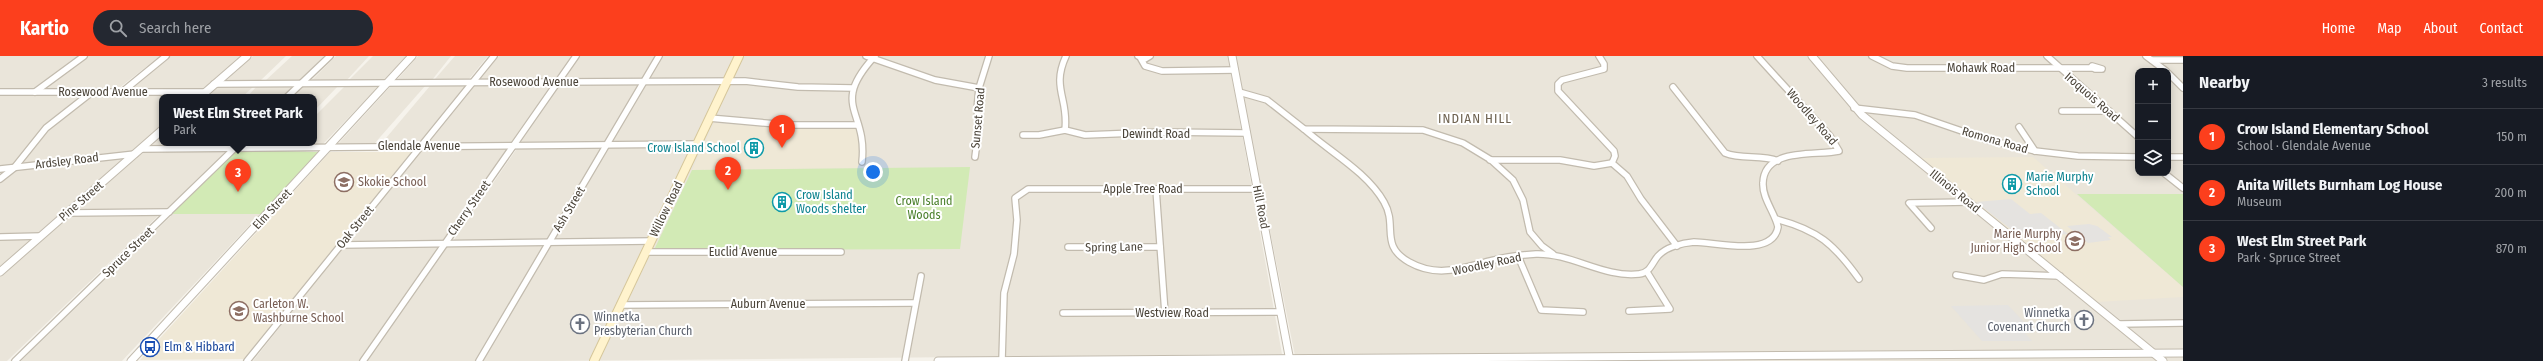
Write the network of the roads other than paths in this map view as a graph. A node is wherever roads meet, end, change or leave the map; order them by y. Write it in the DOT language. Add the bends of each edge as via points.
graph roads {
  1 [pos="84,56"];
  2 [pos="166,56"];
  3 [pos="247,56"];
  4 [pos="330,56"];
  5 [pos="412,56"];
  6 [pos="494,56"];
  7 [pos="576,56"];
  8 [pos="659,56"];
  9 [pos="739,56"];
  10 [pos="866,56"];
  11 [pos="989,56"];
  12 [pos="1066,56"];
  13 [pos="1150,56"];
  14 [pos="1232,56"];
  15 [pos="1599,56"];
  16 [pos="1757,56"];
  17 [pos="1812,56"];
  18 [pos="1872,56"];
  19 [pos="2047,56"];
  20 [pos="2146,56"];
  21 [pos="874,57"];
  22 [pos="1140,57"];
  23 [pos="2152,60"];
  24 [pos="2183,60"];
  25 [pos="2058,68"];
  26 [pos="2093,68"];
  27 [pos="2162,68"];
  28 [pos="1235,70"];
  29 [pos="2171,76"];
  30 [pos="644,81"];
  31 [pos="727,81"];
  32 [pos="558,82"];
  33 [pos="387,83"];
  34 [pos="472,83"];
  35 [pos="214,84"];
  36 [pos="301,84"];
  37 [pos="1674,87"];
  38 [pos="853,88"];
  39 [pos="979,88"];
  40 [pos="2183,88"];
  41 [pos="0,92"];
  42 [pos="35,92"];
  43 [pos="92,92"];
  44 [pos="122,92"];
  45 [pos="206,92"];
  46 [pos="1239,92"];
  47 [pos="204,94"];
  48 [pos="290,94"];
  49 [pos="1854,108"];
  50 [pos="2062,111"];
  51 [pos="2109,111"];
  52 [pos="709,118"];
  53 [pos="858,125"];
  54 [pos="2019,127"];
  55 [pos="1304,129"];
  56 [pos="1065,130"];
  57 [pos="159,133"];
  58 [pos="1247,133"];
  59 [pos="2135,134"];
  60 [pos="1023,135"];
  61 [pos="697,144"];
  62 [pos="607,145"];
  63 [pos="421,146"];
  64 [pos="514,146"];
  65 [pos="329,147"];
  66 [pos="141,148"];
  67 [pos="235,148"];
  68 [pos="2036,151"];
  69 [pos="135,154"];
  70 [pos="2183,156"];
  71 [pos="975,157"];
  72 [pos="2135,157"];
  73 [pos="2171,157"];
  74 [pos="1489,160"];
  75 [pos="1778,161"];
  76 [pos="862,162"];
  77 [pos="1612,163"];
  78 [pos="14,168"];
  79 [pos="0,169"];
  80 [pos="2168,176"];
  81 [pos="0,179"];
  82 [pos="2183,188"];
  83 [pos="1156,189"];
  84 [pos="1258,189"];
  85 [pos="1969,202"];
  86 [pos="169,212"];
  87 [pos="68,213"];
  88 [pos="1776,219"];
  89 [pos="1931,228"];
  90 [pos="41,236"];
  91 [pos="0,237"];
  92 [pos="651,241"];
  93 [pos="550,242"];
  94 [pos="446,243"];
  95 [pos="341,245"];
  96 [pos="1677,246"];
  97 [pos="1068,247"];
  98 [pos="1160,247"];
  99 [pos="646,252"];
  100 [pos="841,252"];
  101 [pos="1555,255"];
  102 [pos="1518,256"];
  103 [pos="0,272"];
  104 [pos="1647,272"];
  105 [pos="921,276"];
  106 [pos="1956,276"];
  107 [pos="2060,276"];
  108 [pos="1859,279"];
  109 [pos="915,303"];
  110 [pos="620,305"];
  111 [pos="1281,312"];
  112 [pos="1583,312"];
  113 [pos="1628,312"];
  114 [pos="1165,313"];
  115 [pos="1063,314"];
  116 [pos="2183,323"];
  117 [pos="2120,324"];
  118 [pos="2154,353"];
  119 [pos="2183,353"];
  120 [pos="1873,354"];
  121 [pos="1617,358"];
  122 [pos="1754,358"];
  123 [pos="1413,359"];
  124 [pos="1002,360"];
  125 [pos="1290,360"];
  126 [pos="1324,360"];
  127 [pos="15,361"];
  128 [pos="131,361"];
  129 [pos="247,361"];
  130 [pos="363,361"];
  131 [pos="479,361"];
  132 [pos="594,361"];
  133 [pos="906,361"];
  134 [pos="938,361"];
  135 [pos="1878,361"];
  136 [pos="2163,361"];
  1 -- 42 [label="street"];
  2 -- 44 [label="street"];
  3 -- 35 [label="street"];
  4 -- 36 [label="street"];
  5 -- 33 [label="street, Elm Street"];
  6 -- 34 [label="street, Oak Street"];
  7 -- 32 [label="street, Cherry Street"];
  8 -- 30 [label="street, Ash Street"];
  9 -- 31 [label="main road, Willow Road"];
  10 -- 21 [label="street"];
  11 -- 39 [label="street, Sunset Road"];
  12 -- 56 [label="street" via="1060,72 1058,91 1068,116"];
  13 -- 22 [label="street"];
  14 -- 28 [label="street, Hill Road"];
  15 -- 77 [label="street" via="1604,69 1566,78 1558,84 1557,89 1614,151"];
  16 -- 75 [label="street, Woodley Road" via="1840,149 1834,152 1800,153"];
  17 -- 49 [label="street, Illinois Road"];
  18 -- 25 [label="street, Mohawk Road" via="1892,66 1907,68"];
  19 -- 25 [label="street, Iroquois Road"];
  20 -- 23 [label="street"];
  21 -- 38 [label="street" via="859,74"];
  21 -- 39 [label="street" via="936,82"];
  22 -- 28 [label="street" via="1144,66 1162,71"];
  23 -- 24 [label="street"];
  23 -- 27 [label="street"];
  25 -- 26 [label="street, Mohawk Road"];
  25 -- 51 [label="street, Iroquois Road"];
  28 -- 46 [label="street, Hill Road"];
  29 -- 40 [label="street"];
  30 -- 31 [label="street, Rosewood Avenue"];
  30 -- 32 [label="street, Rosewood Avenue"];
  30 -- 62 [label="street, Ash Street"];
  31 -- 38 [label="street, Rosewood Avenue" via="810,88"];
  31 -- 52 [label="main road, Willow Road"];
  32 -- 34 [label="street, Rosewood Avenue"];
  32 -- 64 [label="street, Cherry Street"];
  33 -- 34 [label="street, Rosewood Avenue"];
  33 -- 36 [label="street, Rosewood Avenue"];
  33 -- 65 [label="street, Elm Street"];
  34 -- 63 [label="street, Oak Street"];
  35 -- 36 [label="street, Rosewood Avenue"];
  35 -- 45 [label="street"];
  36 -- 48 [label="street"];
  37 -- 75 [label="street" via="1725,153 1733,156 1766,155"];
  38 -- 53 [label="street" via="852,109"];
  39 -- 71 [label="street, Sunset Road" via="979,126"];
  41 -- 42 [label="street, Rosewood Avenue"];
  42 -- 43 [label="street, Rosewood Avenue"];
  43 -- 44 [label="street, Rosewood Avenue"];
  43 -- 78 [label="street" via="46,128"];
  44 -- 45 [label="street, Rosewood Avenue"];
  45 -- 47 [label="street"];
  46 -- 55 [label="street, Woodley Road" via="1267,100"];
  46 -- 58 [label="street, Hill Road"];
  49 -- 68 [label="street, Romona Road" via="1914,115 1988,140"];
  49 -- 85 [label="street, Illinois Road"];
  50 -- 51 [label="street"];
  51 -- 59 [label="street, Iroquois Road"];
  52 -- 53 [label="street" via="788,125"];
  52 -- 61 [label="main road, Willow Road"];
  53 -- 76 [label="street" via="864,144"];
  54 -- 68 [label="street"];
  55 -- 74 [label="street, Woodley Road" via="1431,131 1454,139"];
  55 -- 102 [label="street, Woodley Road" via="1380,195 1389,210 1390,244 1399,255 1412,264 1427,270 1452,272"];
  56 -- 58 [label="street, Dewindt Road" via="1085,135 1156,132"];
  56 -- 60 [label="street, Dewindt Road"];
  57 -- 66 [label="street, Pine Street"];
  58 -- 84 [label="street, Hill Road"];
  61 -- 62 [label="street, Glendale Avenue"];
  61 -- 92 [label="main road, Willow Road"];
  62 -- 64 [label="street, Glendale Avenue"];
  62 -- 93 [label="street, Ash Street"];
  63 -- 64 [label="street, Glendale Avenue"];
  63 -- 65 [label="street, Glendale Avenue"];
  63 -- 95 [label="street, Oak Street"];
  64 -- 94 [label="street, Cherry Street"];
  65 -- 67 [label="street, Glendale Avenue"];
  65 -- 128 [label="street, Elm Street"];
  66 -- 67 [label="street, Glendale Avenue"];
  66 -- 69 [label="street, Pine Street"];
  67 -- 86 [label="street, Spruce Street"];
  68 -- 72 [label="street, Romona Road" via="2078,156"];
  69 -- 78 [label="street, Ardsley Road"];
  69 -- 87 [label="street, Pine Street"];
  70 -- 73 [label="street"];
  74 -- 77 [label="street" via="1560,160 1594,166"];
  74 -- 101 [label="street, Woodley Road" via="1506,173 1519,190 1530,235"];
  75 -- 88 [label="street, Woodley Road" via="1766,172 1762,186"];
  77 -- 96 [label="street" via="1627,176"];
  78 -- 79 [label="street, Ardsley Road"];
  78 -- 81 [label="street"];
  80 -- 82 [label="street"];
  83 -- 84 [label="street, Apple Tree Road"];
  83 -- 98 [label="street"];
  83 -- 124 [label="street, Apple Tree Road" via="1028,189 1020,192 1015,198 1017,220 1014,254 1004,293"];
  84 -- 111 [label="street, Hill Road"];
  85 -- 89 [label="street" via="1909,203"];
  85 -- 107 [label="street, Illinois Road"];
  86 -- 87 [label="street"];
  86 -- 127 [label="street, Spruce Street"];
  87 -- 90 [label="street, Pine Street"];
  88 -- 96 [label="street" via="1776,234 1767,242 1750,245 1692,242"];
  88 -- 108 [label="street" via="1804,227 1823,236 1839,250"];
  90 -- 91 [label="street"];
  90 -- 103 [label="street, Pine Street"];
  92 -- 93 [label="street"];
  92 -- 99 [label="main road, Willow Road"];
  93 -- 94 [label="street"];
  93 -- 131 [label="street, Ash Street"];
  94 -- 95 [label="street"];
  94 -- 130 [label="street, Cherry Street"];
  95 -- 129 [label="street, Oak Street"];
  96 -- 104 [label="street" via="1659,256"];
  97 -- 98 [label="street, Spring Lane"];
  98 -- 114 [label="street"];
  99 -- 100 [label="street, Euclid Avenue"];
  99 -- 110 [label="main road, Willow Road"];
  101 -- 102 [label="street, Woodley Road"];
  101 -- 104 [label="street, Woodley Road" via="1608,271 1632,274"];
  102 -- 112 [label="street" via="1541,310"];
  104 -- 113 [label="street" via="1667,301 1670,310"];
  105 -- 109 [label="street"];
  106 -- 107 [label="street" via="1984,280 2028,273 2047,277"];
  107 -- 117 [label="street, Illinois Road"];
  109 -- 110 [label="street, Auburn Avenue"];
  109 -- 133 [label="street"];
  110 -- 132 [label="main road, Willow Road"];
  111 -- 114 [label="street, Westview Road"];
  111 -- 125 [label="street, Hill Road"];
  114 -- 115 [label="street, Westview Road"];
  116 -- 117 [label="street"];
  117 -- 118 [label="street, Illinois Road"];
  118 -- 119 [label="street"];
  118 -- 120 [label="street"];
  118 -- 136 [label="street, Illinois Road"];
  120 -- 122 [label="street"];
  120 -- 135 [label="street"];
  121 -- 122 [label="street"];
  121 -- 123 [label="street"];
  123 -- 126 [label="street"];
  124 -- 125 [label="street"];
  124 -- 134 [label="street"];
  125 -- 126 [label="street"];
}
